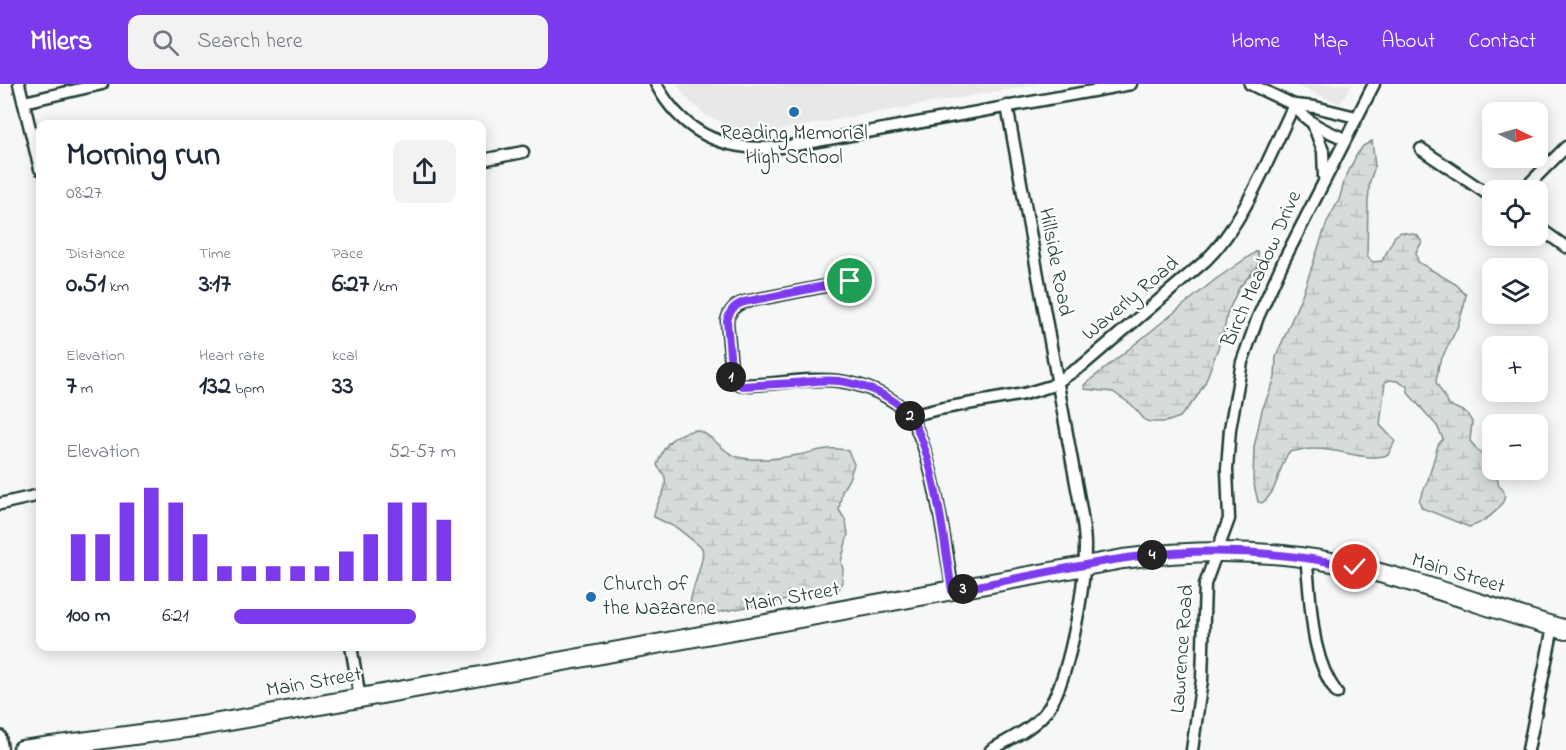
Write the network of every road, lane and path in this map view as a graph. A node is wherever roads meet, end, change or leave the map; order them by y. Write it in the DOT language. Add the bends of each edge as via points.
graph roads {
  1 [pos="20,84"];
  2 [pos="102,84"];
  3 [pos="656,84"];
  4 [pos="1131,84"];
  5 [pos="1250,84"];
  6 [pos="1374,84"];
  7 [pos="24,102"];
  8 [pos="1294,105"];
  9 [pos="1006,106"];
  10 [pos="1356,117"];
  11 [pos="1313,124"];
  12 [pos="1345,139"];
  13 [pos="1566,147"];
  14 [pos="1421,149"];
  15 [pos="36,152"];
  16 [pos="523,152"];
  17 [pos="486,159"];
  18 [pos="1324,180"];
  19 [pos="1533,180"];
  20 [pos="1482,190"];
  21 [pos="1548,234"];
  22 [pos="1566,247"];
  23 [pos="850,281"];
  24 [pos="1058,382"];
  25 [pos="910,416"];
  26 [pos="36,496"];
  27 [pos="0,504"];
  28 [pos="1216,552"];
  29 [pos="1306,558"];
  30 [pos="1084,566"];
  31 [pos="952,591"];
  32 [pos="1559,628"];
  33 [pos="352,651"];
  34 [pos="1336,693"];
  35 [pos="360,699"];
  36 [pos="0,736"];
  37 [pos="2,750"];
  38 [pos="22,750"];
  39 [pos="991,750"];
  40 [pos="1192,750"];
  41 [pos="1527,750"];
  1 -- 7 [label="street"];
  2 -- 7 [label="street"];
  3 -- 9 [label="street" via="675,111 694,128 723,143 759,149"];
  4 -- 9 [label="street"];
  5 -- 8 [label="street"];
  6 -- 10 [label="street, Birch Meadow Drive"];
  7 -- 15 [label="street"];
  8 -- 10 [label="street"];
  8 -- 11 [label="street"];
  8 -- 24 [label="street, Waverly Road" via="1240,214 1215,252"];
  9 -- 24 [label="street, Hillside Road"];
  10 -- 12 [label="street, Birch Meadow Drive"];
  11 -- 12 [label="street"];
  11 -- 18 [label="street" via="1323,151"];
  12 -- 18 [label="street, Birch Meadow Drive"];
  13 -- 19 [label="street"];
  14 -- 20 [label="street"];
  16 -- 17 [label="street"];
  18 -- 28 [label="street, Birch Meadow Drive" via="1270,290 1242,362 1230,429 1229,519"];
  21 -- 22 [label="street"];
  23 -- 25 [label="street" via="735,306 727,324 732,378 743,386 846,382 885,397"];
  24 -- 25 [label="street, Waverly Road" via="1024,394"];
  24 -- 30 [label="street, Hillside Road" via="1084,534"];
  25 -- 31 [label="street" via="925,451"];
  26 -- 27 [label="street"];
  28 -- 29 [label="main road, Main Street"];
  28 -- 30 [label="main road, Main Street" via="1149,555"];
  28 -- 40 [label="street, Lawrence Road" via="1205,584 1202,680"];
  29 -- 32 [label="main road, Main Street" via="1381,573"];
  29 -- 34 [label="street" via="1318,654"];
  30 -- 31 [label="main road, Main Street"];
  30 -- 39 [label="street, Hillside Road" via="1069,652 1057,694 1034,724"];
  31 -- 35 [label="main road, Main Street"];
  32 -- 41 [label="street"];
  33 -- 35 [label="street"];
  35 -- 38 [label="main road, Main Street"];
  36 -- 37 [label="street"];
}
